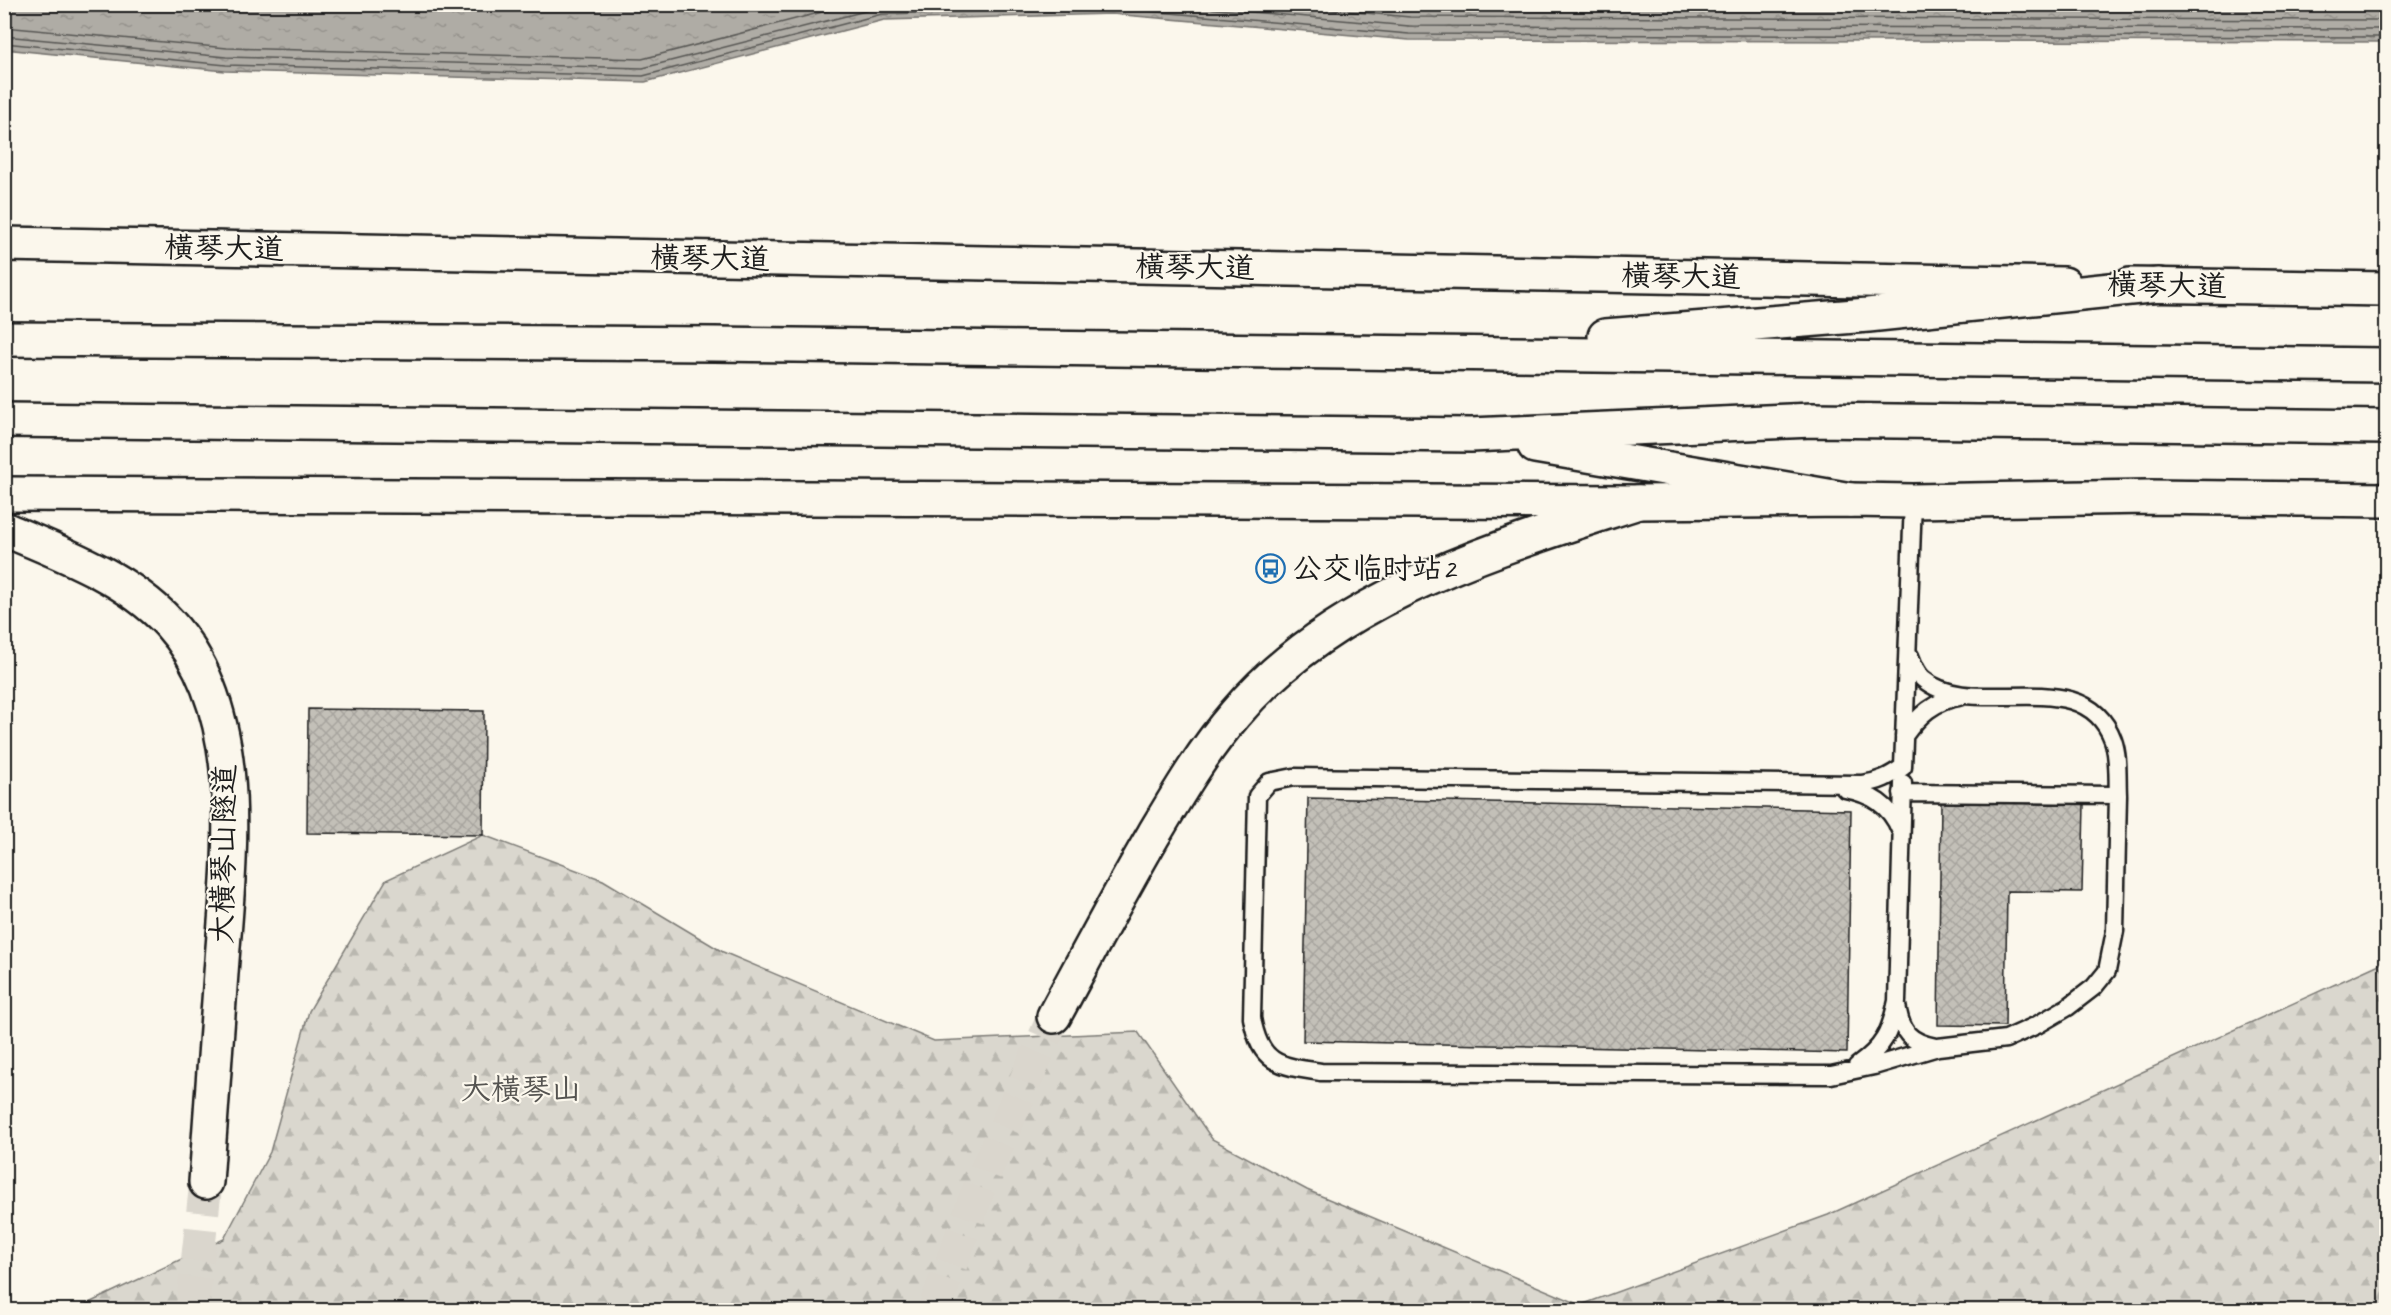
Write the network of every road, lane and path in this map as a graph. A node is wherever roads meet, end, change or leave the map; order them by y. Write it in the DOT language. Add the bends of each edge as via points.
graph roads {
  1 [pos="4,244"];
  2 [pos="2159,285"];
  3 [pos="2386,289"];
  4 [pos="4,339"];
  5 [pos="1409,352"];
  6 [pos="2386,365"];
  7 [pos="4,420"];
  8 [pos="2386,427"];
  9 [pos="1471,435"];
  10 [pos="4,494"];
  11 [pos="1851,500"];
  12 [pos="2386,500"];
  13 [pos="1913,501"];
  14 [pos="1638,502"];
  15 [pos="4,529"];
  16 [pos="1908,652"];
  17 [pos="1972,694"];
  18 [pos="1904,736"];
  19 [pos="1903,767"];
  20 [pos="1805,783"];
  21 [pos="1902,793"];
  22 [pos="2118,795"];
  23 [pos="1902,837"];
  24 [pos="1897,1001"];
  25 [pos="1054,1016"];
  26 [pos="1938,1047"];
  27 [pos="1831,1075"];
  28 [pos="206,1182"];
  1 -- 2 [label="main road, 横琴大道"];
  2 -- 3 [label="main road, 横琴大道"];
  2 -- 5 [label="main road" via="1856,316"];
  4 -- 5 [label="main road"];
  5 -- 6 [label="main road"];
  7 -- 9 [label="main road"];
  8 -- 9 [label="main road" via="1813,420"];
  9 -- 11 [label="main road"];
  10 -- 14 [label="main road"];
  11 -- 13 [label="main road"];
  11 -- 14 [label="main road"];
  12 -- 13 [label="main road" via="2149,496"];
  13 -- 16 [label="lane"];
  14 -- 25 [label="main road" via="1482,554 1392,595 1320,637 1276,672 1235,713 1187,778"];
  15 -- 28 [label="main road, 大橫琴山隧道" via="132,591 168,622 190,650 210,691 222,733 228,776 229,858"];
  16 -- 17 [label="lane" via="1917,672 1932,686 1943,692"];
  16 -- 18 [label="lane"];
  17 -- 18 [label="lane" via="1932,706"];
  17 -- 22 [label="lane" via="2052,697 2090,708 2105,723 2114,742"];
  18 -- 19 [label="lane"];
  19 -- 20 [label="lane" via="1876,782"];
  19 -- 21 [label="lane"];
  20 -- 23 [label="lane" via="1852,790 1881,802 1897,822"];
  20 -- 27 [label="lane" via="1294,777 1269,782 1257,796 1252,1018 1256,1039 1267,1057 1290,1068 1321,1072"];
  21 -- 22 [label="lane"];
  21 -- 23 [label="lane"];
  22 -- 26 [label="lane" via="2115,930 2107,971 2068,1007 2006,1039"];
  23 -- 24 [label="lane"];
  24 -- 26 [label="lane" via="1909,1038"];
  24 -- 27 [label="lane" via="1892,1024 1874,1054 1856,1067"];
  26 -- 27 [label="lane"];
}
